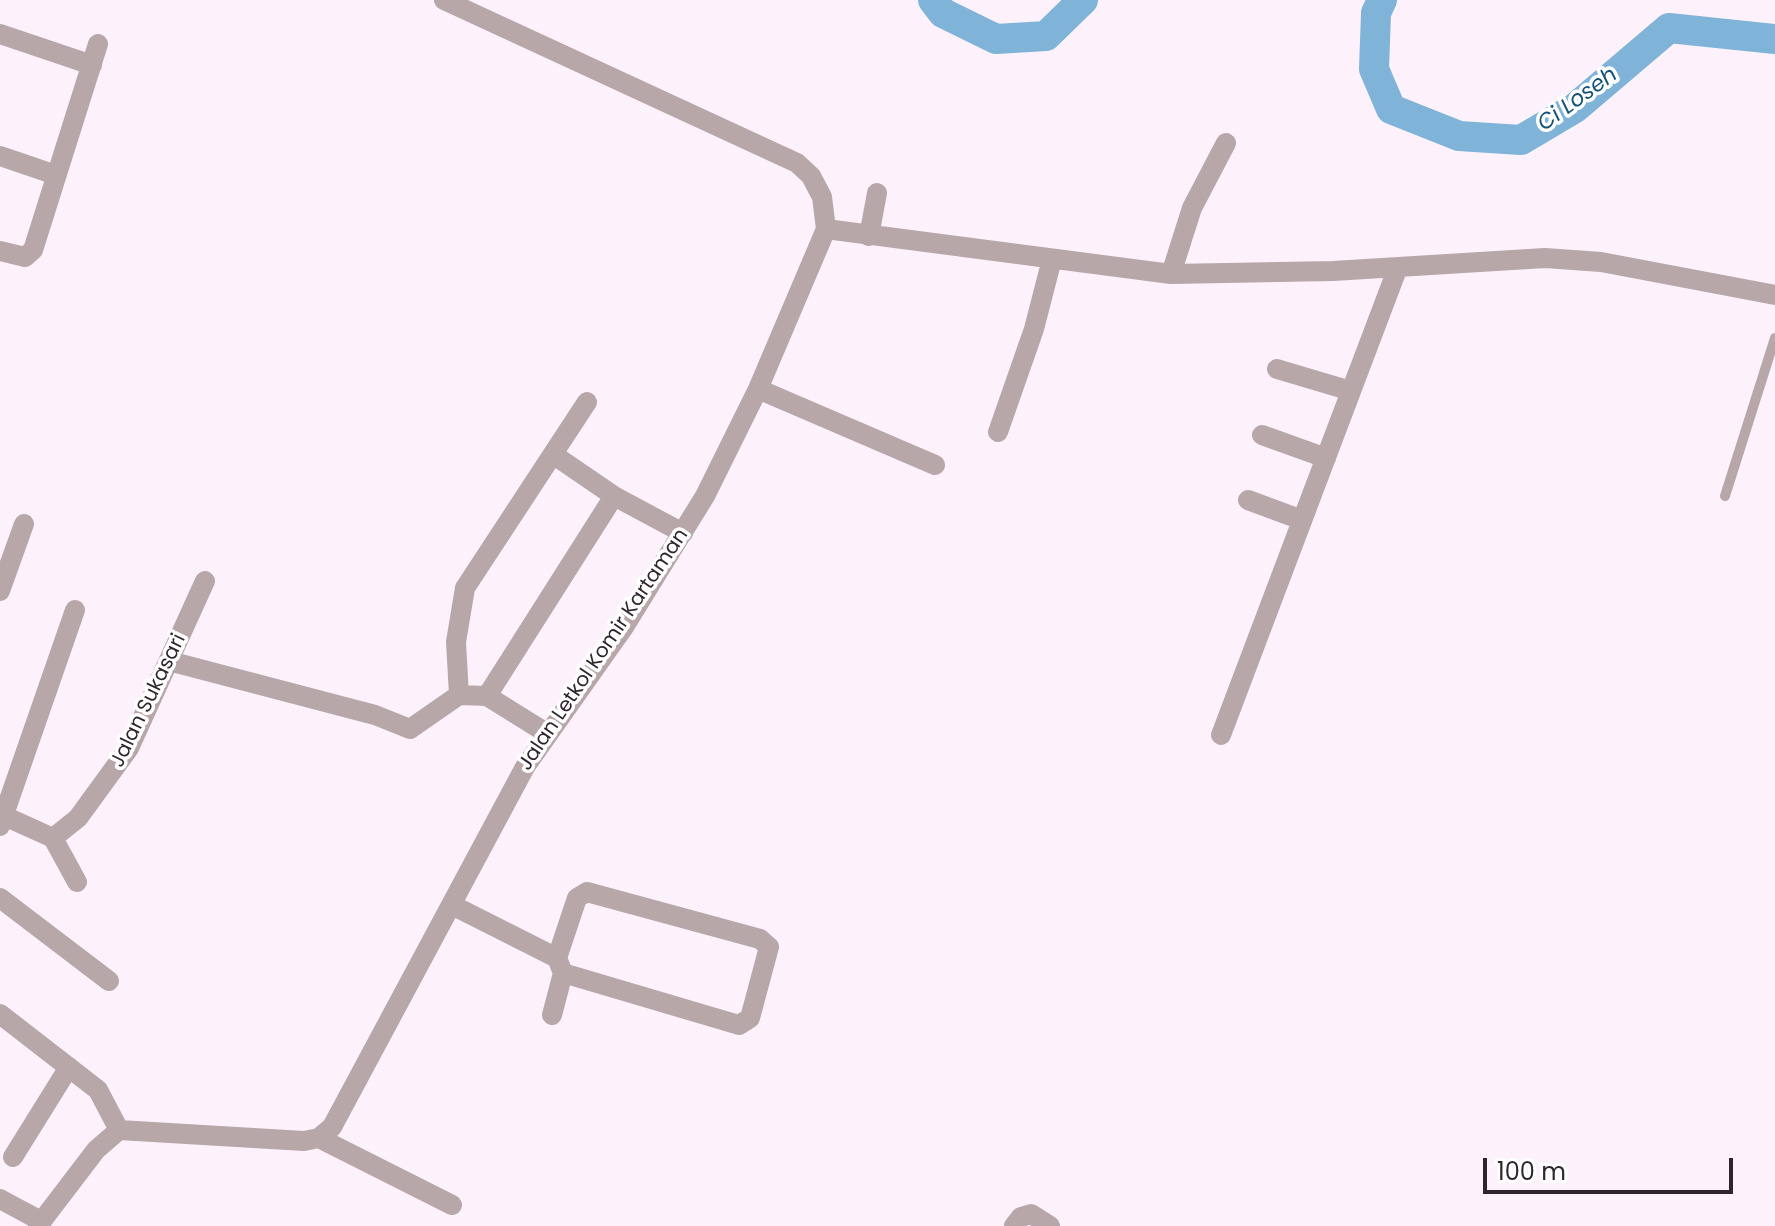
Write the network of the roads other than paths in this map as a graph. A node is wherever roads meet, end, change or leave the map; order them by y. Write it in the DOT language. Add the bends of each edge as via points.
graph roads {
  1 [pos="444,0"];
  2 [pos="0,34"];
  3 [pos="98,44"];
  4 [pos="92,65"];
  5 [pos="1226,143"];
  6 [pos="0,156"];
  7 [pos="56,175"];
  8 [pos="877,193"];
  9 [pos="826,229"];
  10 [pos="869,236"];
  11 [pos="0,251"];
  12 [pos="1052,259"];
  13 [pos="1398,267"];
  14 [pos="1171,274"];
  15 [pos="1775,295"];
  16 [pos="1775,338"];
  17 [pos="1277,369"];
  18 [pos="758,389"];
  19 [pos="1351,391"];
  20 [pos="587,402"];
  21 [pos="998,432"];
  22 [pos="1262,435"];
  23 [pos="554,455"];
  24 [pos="1326,458"];
  25 [pos="935,465"];
  26 [pos="614,496"];
  27 [pos="1725,496"];
  28 [pos="1248,500"];
  29 [pos="1302,520"];
  30 [pos="24,524"];
  31 [pos="683,533"];
  32 [pos="205,581"];
  33 [pos="0,591"];
  34 [pos="75,610"];
  35 [pos="169,661"];
  36 [pos="459,695"];
  37 [pos="487,696"];
  38 [pos="548,734"];
  39 [pos="1221,735"];
  40 [pos="2,819"];
  41 [pos="53,838"];
  42 [pos="77,882"];
  43 [pos="0,898"];
  44 [pos="452,905"];
  45 [pos="560,966"];
  46 [pos="109,981"];
  47 [pos="0,1014"];
  48 [pos="552,1015"];
  49 [pos="69,1067"];
  50 [pos="119,1130"];
  51 [pos="319,1138"];
  52 [pos="13,1157"];
  53 [pos="0,1199"];
  54 [pos="452,1205"];
  55 [pos="40,1224"];
  56 [pos="1014,1226"];
  57 [pos="1050,1226"];
  1 -- 9 [label="street" via="797,163 822,197"];
  2 -- 4 [label="street"];
  3 -- 4 [label="street"];
  4 -- 7 [label="street"];
  5 -- 14 [label="street" via="1192,208"];
  6 -- 7 [label="street"];
  7 -- 11 [label="street" via="31,252 20,257"];
  8 -- 10 [label="street"];
  9 -- 10 [label="street"];
  9 -- 18 [label="street, Jalan Letkol Komir Kartaman"];
  10 -- 12 [label="street"];
  12 -- 14 [label="street"];
  12 -- 21 [label="street"];
  13 -- 14 [label="street"];
  13 -- 15 [label="street" via="1545,258 1601,262"];
  13 -- 19 [label="street"];
  16 -- 27 [label="lane"];
  17 -- 19 [label="street"];
  18 -- 25 [label="street"];
  18 -- 31 [label="street, Jalan Letkol Komir Kartaman"];
  19 -- 24 [label="street"];
  20 -- 23 [label="street"];
  22 -- 24 [label="street"];
  23 -- 26 [label="street"];
  23 -- 36 [label="street" via="465,588 456,642"];
  24 -- 29 [label="street"];
  26 -- 31 [label="street"];
  26 -- 37 [label="street"];
  28 -- 29 [label="street"];
  29 -- 39 [label="street"];
  30 -- 33 [label="street"];
  31 -- 38 [label="street, Jalan Letkol Komir Kartaman"];
  32 -- 35 [label="street, Jalan Sukasari"];
  34 -- 40 [label="street"];
  35 -- 36 [label="street" via="410,729"];
  35 -- 41 [label="street, Jalan Sukasari" via="113,774 78,818"];
  36 -- 37 [label="street"];
  37 -- 38 [label="street"];
  38 -- 44 [label="street, Jalan Letkol Komir Kartaman"];
  40 -- 41 [label="street"];
  41 -- 42 [label="street"];
  43 -- 46 [label="street"];
  44 -- 45 [label="street"];
  44 -- 51 [label="street, Jalan Letkol Komir Kartaman" via="345,1108"];
  45 -- 45 [label="street" via="577,898 587,892 760,939 769,947 750,1018 739,1025"];
  45 -- 48 [label="street"];
  47 -- 49 [label="street"];
  49 -- 50 [label="street" via="98,1090"];
  49 -- 52 [label="street"];
  50 -- 51 [label="street" via="288,1141"];
  50 -- 55 [label="street" via="96,1150"];
  51 -- 54 [label="street"];
  53 -- 55 [label="street"];
  56 -- 57 [label="street" via="1031,1214"];
}
